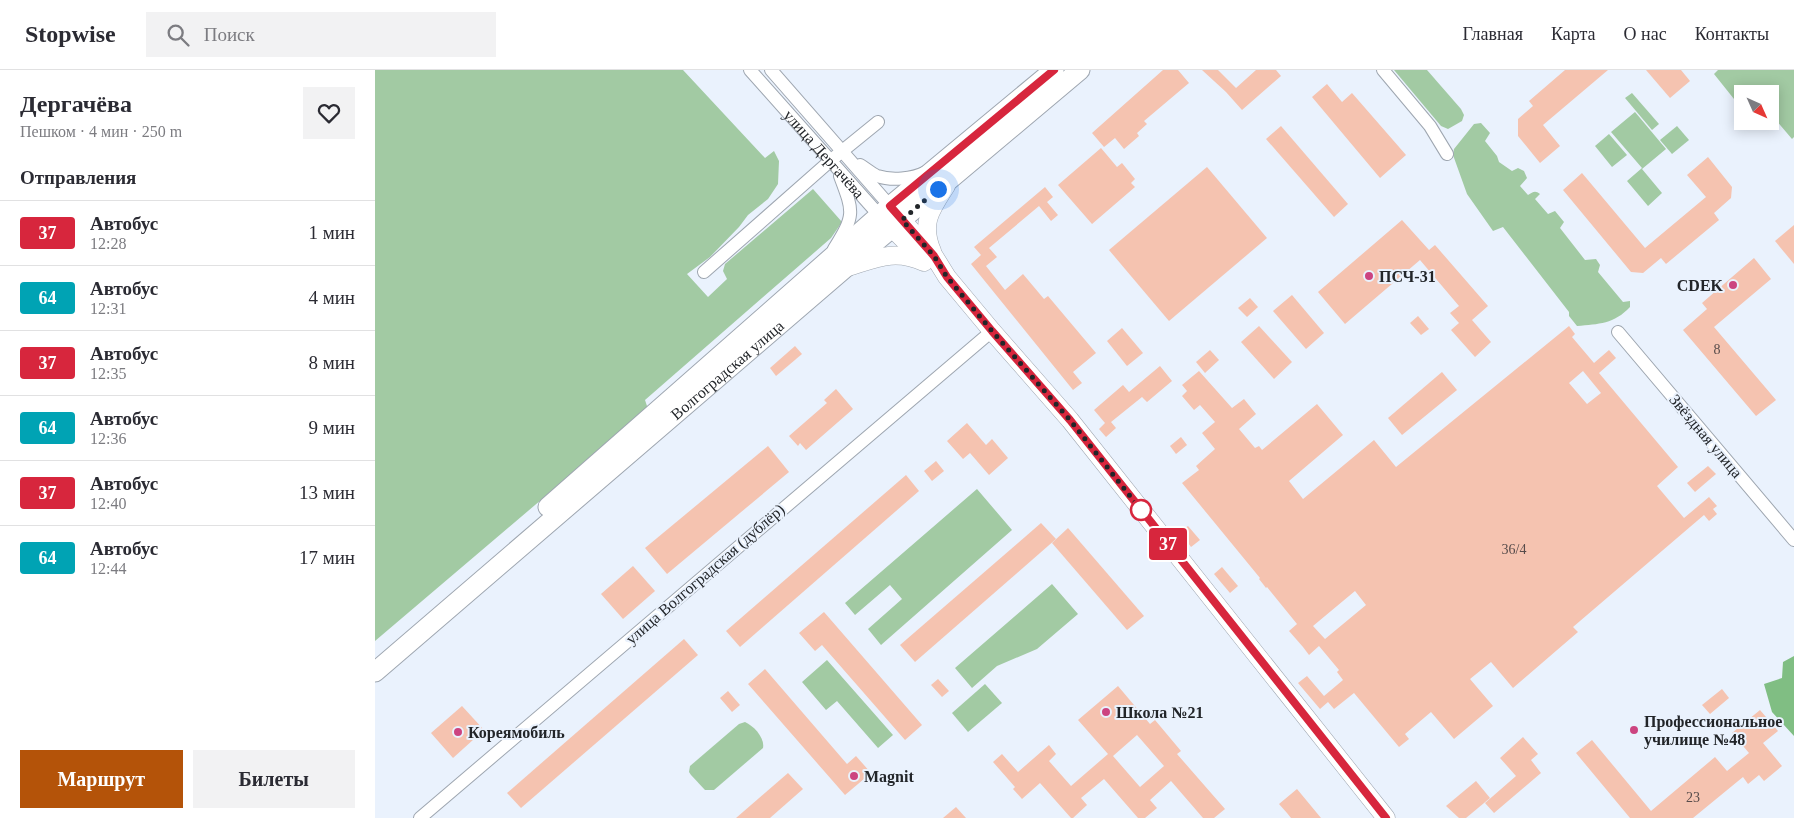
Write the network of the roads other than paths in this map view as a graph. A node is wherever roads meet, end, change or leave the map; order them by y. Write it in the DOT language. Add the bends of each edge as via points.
graph roads {
  1 [pos="750,70"];
  2 [pos="771,70"];
  3 [pos="1054,70"];
  4 [pos="1080,70"];
  5 [pos="1383,70"];
  6 [pos="878,122"];
  7 [pos="845,154"];
  8 [pos="1447,154"];
  9 [pos="834,165"];
  10 [pos="947,171"];
  11 [pos="891,218"];
  12 [pos="930,260"];
  13 [pos="824,264"];
  14 [pos="848,267"];
  15 [pos="705,272"];
  16 [pos="992,331"];
  17 [pos="1618,332"];
  18 [pos="1794,540"];
  19 [pos="375,658"];
  20 [pos="375,672"];
  21 [pos="420,818"];
  22 [pos="1386,818"];
  1 -- 9 [label="street, улица Дергачёва"];
  2 -- 7 [label="street, улица Дергачёва"];
  3 -- 10 [label="main road, Волгоградская улица"];
  4 -- 10 [label="main road, Волгоградская улица"];
  5 -- 8 [label="street" via="1430,126"];
  6 -- 7 [label="street"];
  7 -- 9 [label="street"];
  7 -- 10 [label="street" via="876,175 888,178"];
  7 -- 11 [label="street, улица Дергачёва"];
  9 -- 11 [label="street, улица Дергачёва"];
  9 -- 13 [label="street" via="848,197 851,217 846,231"];
  9 -- 15 [label="street"];
  10 -- 11 [label="main road, Волгоградская улица"];
  10 -- 12 [label="street" via="927,221"];
  11 -- 12 [label="street, улица Дергачёва"];
  11 -- 13 [label="main road, Волгоградская улица"];
  11 -- 14 [label="main road, Волгоградская улица"];
  12 -- 14 [label="street" via="894,255"];
  12 -- 16 [label="street, улица Дергачёва"];
  13 -- 19 [label="main road, Волгоградская улица"];
  14 -- 20 [label="main road, Волгоградская улица"];
  16 -- 21 [label="street, улица Волгоградская (дублёр)"];
  16 -- 22 [label="street, улица Дергачёва" via="1070,420"];
  17 -- 18 [label="street, Звёздная улица"];
}
